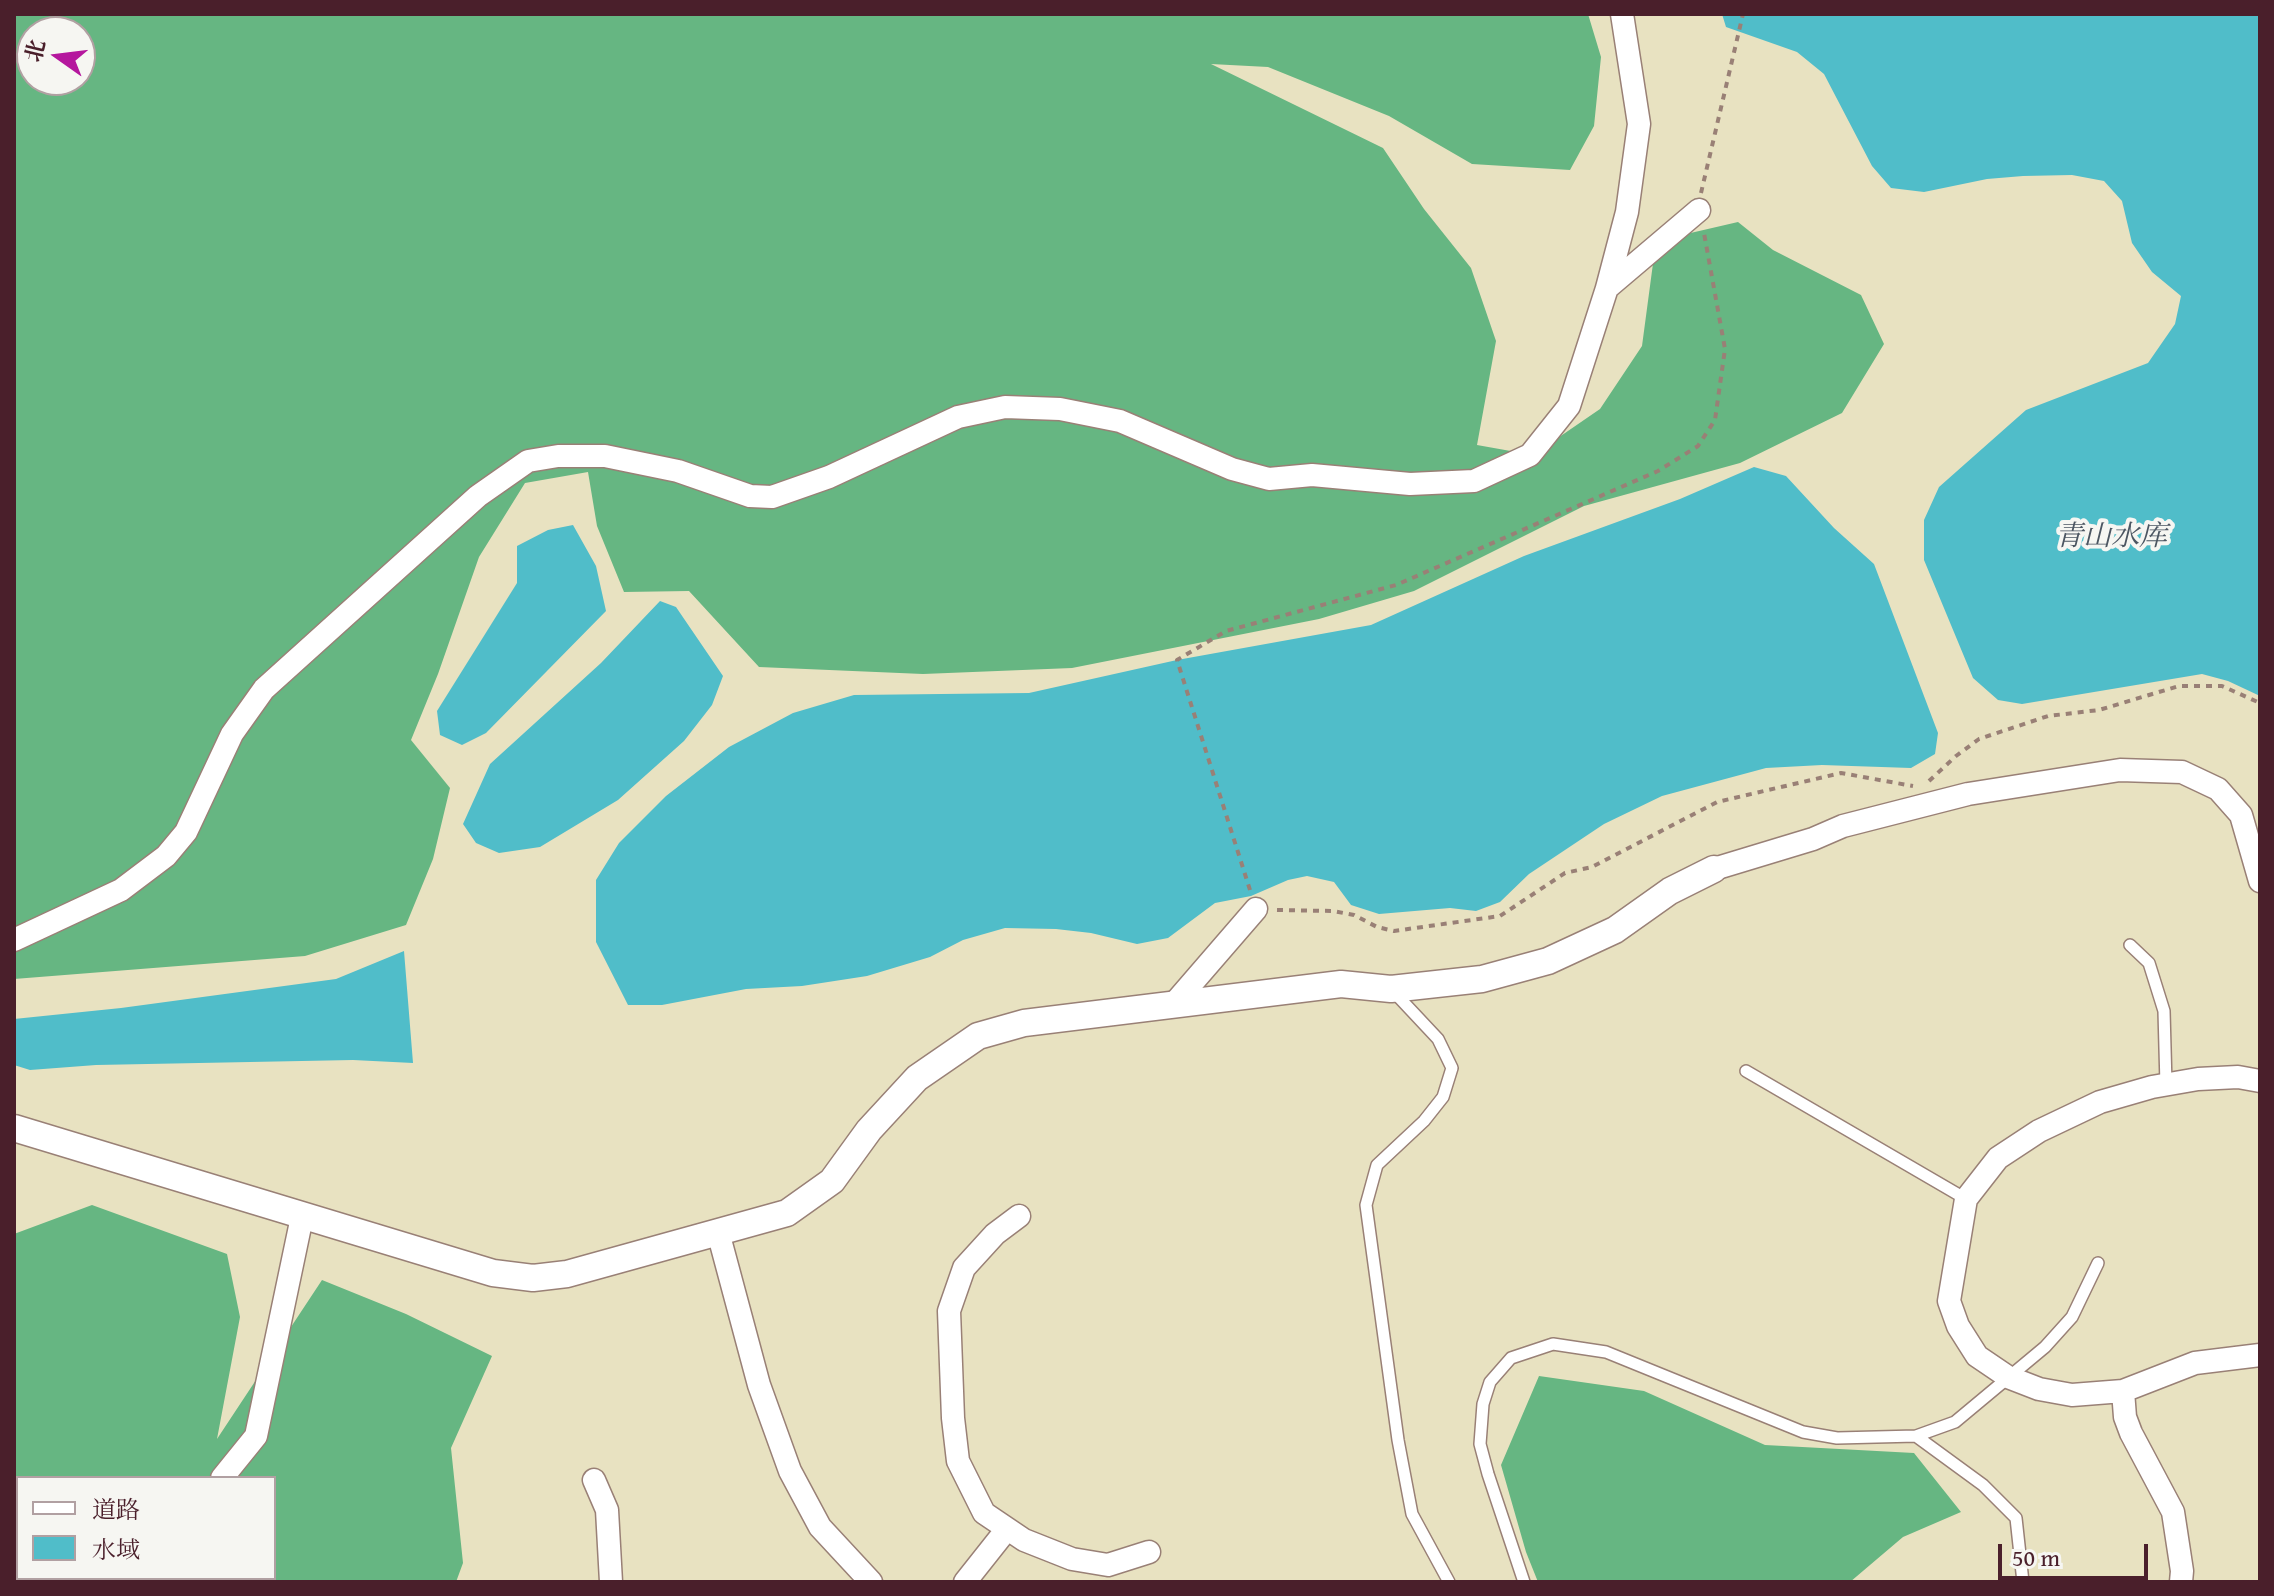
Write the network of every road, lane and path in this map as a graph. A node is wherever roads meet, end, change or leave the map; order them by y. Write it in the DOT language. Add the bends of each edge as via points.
graph roads {
  1 [pos="1622,14"];
  2 [pos="1743,14"];
  3 [pos="1702,184"];
  4 [pos="1699,210"];
  5 [pos="1607,288"];
  6 [pos="1177,660"];
  7 [pos="2260,703"];
  8 [pos="1714,869"];
  9 [pos="2260,881"];
  10 [pos="1256,909"];
  11 [pos="14,940"];
  12 [pos="2130,945"];
  13 [pos="1391,989"];
  14 [pos="1173,1005"];
  15 [pos="1746,1071"];
  16 [pos="2260,1081"];
  17 [pos="2166,1085"];
  18 [pos="14,1128"];
  19 [pos="1966,1199"];
  20 [pos="1019,1216"];
  21 [pos="302,1217"];
  22 [pos="718,1232"];
  23 [pos="2098,1263"];
  24 [pos="2260,1355"];
  25 [pos="2008,1377"];
  26 [pos="2123,1391"];
  27 [pos="1916,1436"];
  28 [pos="224,1476"];
  29 [pos="594,1480"];
  30 [pos="1007,1529"];
  31 [pos="1149,1552"];
  32 [pos="611,1582"];
  33 [pos="871,1582"];
  34 [pos="965,1582"];
  35 [pos="1449,1582"];
  36 [pos="1524,1582"];
  37 [pos="2023,1582"];
  38 [pos="2181,1582"];
  1 -- 5 [label="street" via="1639,124 1627,212"];
  2 -- 3 [label="path"];
  4 -- 5 [label="street"];
  5 -- 11 [label="street" via="1569,406 1530,455 1474,481 1410,484 1312,475 1269,479 1232,469 1120,421 1060,409 1005,407 958,417 829,477 772,497 750,496 678,471 605,456 528,461 478,496 264,689 232,734 186,832 166,856 121,890"];
  6 -- 10 [label="path"];
  7 -- 10 [label="path" via="2222,686 2179,686 2099,710 2048,716 1979,739 1932,780 1914,786 1841,773 1717,802 1592,867 1565,873 1500,916 1394,931 1333,911"];
  8 -- 9 [label="street" via="1843,826 1968,794 2120,770 2182,772 2218,789 2241,815"];
  8 -- 13 [label="street" via="1670,891 1615,930 1548,961 1482,979"];
  10 -- 14 [label="street"];
  12 -- 17 [label="lane" via="2149,963 2164,1011"];
  13 -- 14 [label="street" via="1341,984"];
  13 -- 35 [label="lane" via="1438,1039 1452,1068 1443,1097 1377,1165 1366,1205 1412,1514"];
  14 -- 22 [label="street" via="1024,1023 978,1036 917,1078 832,1181 787,1213"];
  15 -- 19 [label="lane"];
  16 -- 17 [label="street" via="2238,1077"];
  17 -- 19 [label="street" via="2100,1102 2039,1131 1998,1158"];
  18 -- 21 [label="street"];
  19 -- 25 [label="street" via="1949,1301 1977,1356"];
  20 -- 30 [label="street" via="964,1268 949,1311 958,1461 984,1513"];
  21 -- 22 [label="street" via="493,1273 533,1278 567,1274"];
  21 -- 28 [label="street" via="256,1436"];
  22 -- 33 [label="street" via="759,1385 790,1471 820,1527"];
  23 -- 25 [label="lane" via="2072,1317"];
  24 -- 26 [label="street" via="2195,1363"];
  25 -- 26 [label="street" via="2072,1395"];
  25 -- 27 [label="lane" via="1955,1422"];
  26 -- 38 [label="street" via="2131,1433 2173,1512"];
  27 -- 36 [label="lane" via="1837,1438 1803,1432 1606,1352 1553,1344 1511,1358 1490,1382 1480,1444"];
  27 -- 37 [label="lane" via="1983,1485 2016,1518"];
  29 -- 32 [label="street" via="607,1510"];
  30 -- 31 [label="street" via="1072,1559 1108,1565"];
  30 -- 34 [label="street"];
}
